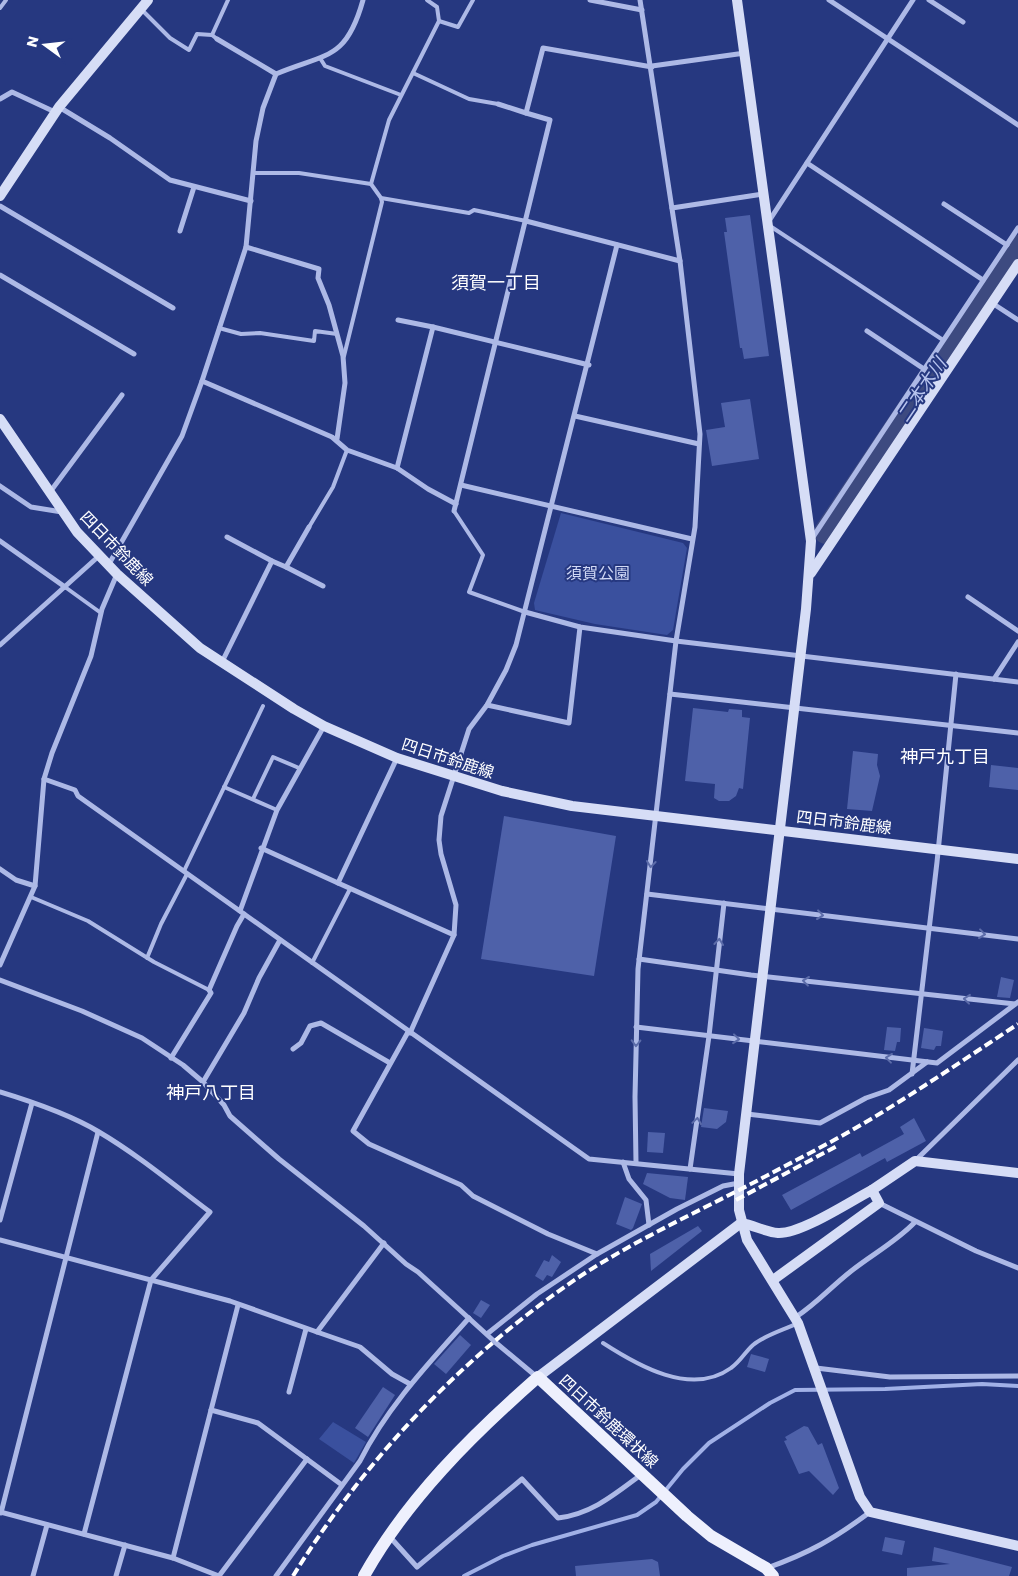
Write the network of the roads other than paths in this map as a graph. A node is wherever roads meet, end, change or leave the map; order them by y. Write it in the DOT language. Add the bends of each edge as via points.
graph roads {
  1 [pos="6,0"];
  2 [pos="148,0"];
  3 [pos="228,0"];
  4 [pos="363,0"];
  5 [pos="427,0"];
  6 [pos="473,0"];
  7 [pos="590,0"];
  8 [pos="640,0"];
  9 [pos="737,0"];
  10 [pos="829,0"];
  11 [pos="914,0"];
  12 [pos="929,0"];
  13 [pos="0,8"];
  14 [pos="141,9"];
  15 [pos="642,10"];
  16 [pos="440,21"];
  17 [pos="963,22"];
  18 [pos="214,37"];
  19 [pos="888,39"];
  20 [pos="745,53"];
  21 [pos="320,58"];
  22 [pos="652,66"];
  23 [pos="413,73"];
  24 [pos="276,74"];
  25 [pos="401,95"];
  26 [pos="0,99"];
  27 [pos="498,104"];
  28 [pos="57,109"];
  29 [pos="526,113"];
  30 [pos="1018,125"];
  31 [pos="807,163"];
  32 [pos="253,173"];
  33 [pos="371,184"];
  34 [pos="194,187"];
  35 [pos="765,193"];
  36 [pos="0,196"];
  37 [pos="381,198"];
  38 [pos="251,201"];
  39 [pos="944,204"];
  40 [pos="0,206"];
  41 [pos="672,208"];
  42 [pos="526,221"];
  43 [pos="769,223"];
  44 [pos="1018,228"];
  45 [pos="180,231"];
  46 [pos="1006,244"];
  47 [pos="617,245"];
  48 [pos="246,248"];
  49 [pos="680,261"];
  50 [pos="1018,264"];
  51 [pos="0,275"];
  52 [pos="983,280"];
  53 [pos="992,303"];
  54 [pos="173,308"];
  55 [pos="398,320"];
  56 [pos="1018,320"];
  57 [pos="433,327"];
  58 [pos="220,328"];
  59 [pos="867,331"];
  60 [pos="337,334"];
  61 [pos="943,340"];
  62 [pos="495,342"];
  63 [pos="134,354"];
  64 [pos="343,356"];
  65 [pos="589,365"];
  66 [pos="924,369"];
  67 [pos="202,381"];
  68 [pos="122,395"];
  69 [pos="575,416"];
  70 [pos="0,419"];
  71 [pos="337,439"];
  72 [pos="699,444"];
  73 [pos="347,450"];
  74 [pos="397,468"];
  75 [pos="461,485"];
  76 [pos="0,486"];
  77 [pos="50,492"];
  78 [pos="456,504"];
  79 [pos="552,507"];
  80 [pos="454,511"];
  81 [pos="62,512"];
  82 [pos="308,526"];
  83 [pos="228,537"];
  84 [pos="692,539"];
  85 [pos="0,540"];
  86 [pos="811,541"];
  87 [pos="100,555"];
  88 [pos="272,560"];
  89 [pos="109,564"];
  90 [pos="286,567"];
  91 [pos="117,574"];
  92 [pos="810,574"];
  93 [pos="323,586"];
  94 [pos="65,587"];
  95 [pos="968,597"];
  96 [pos="526,612"];
  97 [pos="101,613"];
  98 [pos="580,627"];
  99 [pos="1018,631"];
  100 [pos="676,641"];
  101 [pos="1018,642"];
  102 [pos="0,645"];
  103 [pos="800,655"];
  104 [pos="222,662"];
  105 [pos="956,674"];
  106 [pos="994,679"];
  107 [pos="1018,682"];
  108 [pos="670,694"];
  109 [pos="263,706"];
  110 [pos="487,706"];
  111 [pos="794,707"];
  112 [pos="950,725"];
  113 [pos="324,726"];
  114 [pos="1018,733"];
  115 [pos="397,758"];
  116 [pos="299,768"];
  117 [pos="452,777"];
  118 [pos="44,780"];
  119 [pos="224,787"];
  120 [pos="253,799"];
  121 [pos="277,810"];
  122 [pos="656,816"];
  123 [pos="781,830"];
  124 [pos="261,848"];
  125 [pos="939,848"];
  126 [pos="1018,858"];
  127 [pos="0,869"];
  128 [pos="186,872"];
  129 [pos="338,883"];
  130 [pos="35,886"];
  131 [pos="350,889"];
  132 [pos="647,894"];
  133 [pos="31,897"];
  134 [pos="724,903"];
  135 [pos="772,909"];
  136 [pos="242,912"];
  137 [pos="929,928"];
  138 [pos="454,935"];
  139 [pos="1018,939"];
  140 [pos="280,940"];
  141 [pos="147,958"];
  142 [pos="639,959"];
  143 [pos="312,963"];
  144 [pos="0,965"];
  145 [pos="716,970"];
  146 [pos="764,976"];
  147 [pos="0,980"];
  148 [pos="210,990"];
  149 [pos="922,995"];
  150 [pos="1017,1003"];
  151 [pos="636,1028"];
  152 [pos="409,1032"];
  153 [pos="709,1036"];
  154 [pos="756,1041"];
  155 [pos="294,1049"];
  156 [pos="172,1058"];
  157 [pos="1018,1060"];
  158 [pos="914,1061"];
  159 [pos="390,1062"];
  160 [pos="927,1062"];
  161 [pos="912,1074"];
  162 [pos="203,1082"];
  163 [pos="0,1092"];
  164 [pos="32,1103"];
  165 [pos="747,1114"];
  166 [pos="98,1132"];
  167 [pos="915,1161"];
  168 [pos="623,1162"];
  169 [pos="636,1163"];
  170 [pos="690,1169"];
  171 [pos="1018,1173"];
  172 [pos="739,1179"];
  173 [pos="872,1190"];
  174 [pos="879,1203"];
  175 [pos="0,1220"];
  176 [pos="915,1222"];
  177 [pos="741,1223"];
  178 [pos="649,1225"];
  179 [pos="0,1240"];
  180 [pos="384,1243"];
  181 [pos="597,1254"];
  182 [pos="65,1258"];
  183 [pos="1018,1268"];
  184 [pos="151,1280"];
  185 [pos="773,1280"];
  186 [pos="238,1305"];
  187 [pos="469,1318"];
  188 [pos="797,1320"];
  189 [pos="306,1329"];
  190 [pos="317,1332"];
  191 [pos="487,1334"];
  192 [pos="603,1343"];
  193 [pos="817,1372"];
  194 [pos="1018,1376"];
  195 [pos="538,1377"];
  196 [pos="410,1384"];
  197 [pos="289,1392"];
  198 [pos="211,1410"];
  199 [pos="307,1460"];
  200 [pos="646,1478"];
  201 [pos="342,1485"];
  202 [pos="870,1512"];
  203 [pos="0,1513"];
  204 [pos="47,1525"];
  205 [pos="84,1534"];
  206 [pos="390,1537"];
  207 [pos="124,1545"];
  208 [pos="1018,1546"];
  209 [pos="172,1558"];
  210 [pos="199,1568"];
  211 [pos="769,1572"];
  212 [pos="33,1576"];
  213 [pos="116,1576"];
  214 [pos="196,1576"];
  215 [pos="219,1576"];
  216 [pos="276,1576"];
  217 [pos="364,1576"];
  1 -- 13 [label="lane"];
  2 -- 14 [label="street"];
  3 -- 18 [label="lane"];
  4 -- 21 [label="street" via="348,38 339,49"];
  5 -- 16 [label="lane" via="437,8"];
  6 -- 16 [label="lane" via="458,27"];
  7 -- 15 [label="street"];
  8 -- 15 [label="street"];
  9 -- 20 [label="street"];
  10 -- 19 [label="street"];
  11 -- 19 [label="street"];
  12 -- 17 [label="street"];
  14 -- 18 [label="lane" via="170,38 189,50 197,34"];
  14 -- 28 [label="street"];
  15 -- 22 [label="street"];
  16 -- 23 [label="lane"];
  18 -- 24 [label="street"];
  19 -- 30 [label="street"];
  19 -- 31 [label="street"];
  20 -- 22 [label="street"];
  20 -- 35 [label="street"];
  21 -- 24 [label="street"];
  21 -- 25 [label="lane" via="325,66"];
  22 -- 29 [label="street" via="543,48"];
  22 -- 41 [label="street"];
  23 -- 25 [label="lane"];
  23 -- 27 [label="lane" via="468,99"];
  24 -- 32 [label="street" via="259,124"];
  25 -- 33 [label="lane" via="389,120"];
  26 -- 28 [label="street" via="12,92"];
  27 -- 29 [label="street"];
  28 -- 34 [label="street" via="110,138 170,180"];
  28 -- 36 [label="street"];
  29 -- 42 [label="street" via="550,120"];
  31 -- 43 [label="street"];
  31 -- 52 [label="street"];
  32 -- 33 [label="lane" via="299,173"];
  32 -- 38 [label="street"];
  33 -- 37 [label="lane"];
  34 -- 38 [label="street"];
  34 -- 45 [label="street"];
  35 -- 41 [label="street"];
  35 -- 43 [label="street"];
  37 -- 42 [label="lane" via="469,213 474,210"];
  37 -- 64 [label="lane" via="374,240"];
  38 -- 48 [label="street"];
  39 -- 46 [label="street"];
  40 -- 54 [label="street"];
  41 -- 49 [label="street"];
  42 -- 47 [label="street"];
  42 -- 62 [label="street"];
  43 -- 61 [label="lane"];
  43 -- 86 [label="street"];
  44 -- 46 [label="street"];
  46 -- 52 [label="street"];
  47 -- 49 [label="street"];
  47 -- 65 [label="street"];
  48 -- 58 [label="street"];
  48 -- 60 [label="street" via="319,269 318,278"];
  49 -- 72 [label="street"];
  50 -- 53 [label="street"];
  51 -- 63 [label="street"];
  52 -- 61 [label="street"];
  53 -- 56 [label="street"];
  53 -- 92 [label="street"];
  55 -- 57 [label="street"];
  57 -- 62 [label="street"];
  57 -- 74 [label="street"];
  58 -- 60 [label="lane" via="241,334 260,333 314,341 315,331"];
  58 -- 67 [label="street"];
  59 -- 66 [label="street"];
  60 -- 64 [label="street"];
  61 -- 66 [label="street"];
  62 -- 65 [label="street"];
  62 -- 75 [label="street"];
  64 -- 71 [label="street" via="344,384"];
  65 -- 69 [label="street"];
  66 -- 86 [label="street"];
  67 -- 71 [label="street"];
  67 -- 89 [label="street" via="182,436"];
  68 -- 77 [label="street"];
  69 -- 72 [label="street"];
  69 -- 79 [label="street"];
  70 -- 77 [label="street, 四日市鈴鹿線"];
  71 -- 73 [label="street"];
  72 -- 84 [label="street"];
  73 -- 74 [label="street"];
  73 -- 82 [label="lane" via="333,487"];
  74 -- 78 [label="street"];
  75 -- 78 [label="street"];
  75 -- 79 [label="street"];
  76 -- 81 [label="street" via="31,507"];
  77 -- 81 [label="street, 四日市鈴鹿線"];
  78 -- 80 [label="street"];
  79 -- 84 [label="street"];
  79 -- 96 [label="street"];
  80 -- 96 [label="lane" via="483,555 469,592"];
  81 -- 87 [label="street, 四日市鈴鹿線"];
  82 -- 90 [label="street"];
  83 -- 88 [label="street"];
  84 -- 100 [label="street"];
  85 -- 94 [label="street"];
  86 -- 92 [label="street"];
  87 -- 89 [label="street, 四日市鈴鹿線"];
  87 -- 94 [label="street"];
  88 -- 90 [label="street"];
  88 -- 104 [label="street"];
  89 -- 91 [label="street, 四日市鈴鹿線"];
  90 -- 93 [label="street"];
  91 -- 97 [label="street"];
  91 -- 104 [label="street, 四日市鈴鹿線" via="200,648"];
  92 -- 103 [label="street"];
  94 -- 97 [label="lane"];
  94 -- 102 [label="street"];
  95 -- 99 [label="street"];
  96 -- 98 [label="street"];
  96 -- 110 [label="street" via="506,670"];
  97 -- 118 [label="street" via="91,656"];
  98 -- 100 [label="street"];
  98 -- 110 [label="street" via="569,723"];
  100 -- 103 [label="street"];
  100 -- 108 [label="street"];
  101 -- 106 [label="street"];
  103 -- 105 [label="street"];
  103 -- 111 [label="street"];
  104 -- 113 [label="street, 四日市鈴鹿線"];
  105 -- 106 [label="street"];
  105 -- 112 [label="street"];
  106 -- 107 [label="street"];
  108 -- 111 [label="street"];
  108 -- 122 [label="street"];
  109 -- 119 [label="lane"];
  110 -- 117 [label="street" via="469,729"];
  111 -- 112 [label="street"];
  111 -- 123 [label="street"];
  112 -- 114 [label="street"];
  112 -- 125 [label="street"];
  113 -- 115 [label="street, 四日市鈴鹿線"];
  113 -- 116 [label="street"];
  115 -- 117 [label="street, 四日市鈴鹿線"];
  115 -- 129 [label="street"];
  116 -- 120 [label="lane" via="273,757"];
  116 -- 121 [label="street"];
  117 -- 122 [label="street, 四日市鈴鹿線" via="572,806"];
  117 -- 138 [label="street" via="439,828 441,854 456,905"];
  118 -- 128 [label="street" via="75,790 78,796"];
  118 -- 130 [label="street"];
  119 -- 120 [label="lane"];
  119 -- 128 [label="lane"];
  120 -- 121 [label="lane"];
  121 -- 124 [label="street"];
  122 -- 123 [label="street, 四日市鈴鹿線"];
  122 -- 132 [label="street, one-way"];
  123 -- 125 [label="street, 四日市鈴鹿線"];
  123 -- 135 [label="street"];
  124 -- 129 [label="street"];
  124 -- 136 [label="street"];
  125 -- 126 [label="street, 四日市鈴鹿線"];
  125 -- 137 [label="street"];
  127 -- 130 [label="street" via="16,880"];
  128 -- 136 [label="street"];
  128 -- 141 [label="lane"];
  129 -- 131 [label="street"];
  130 -- 133 [label="street"];
  131 -- 138 [label="street"];
  131 -- 143 [label="lane"];
  132 -- 134 [label="street"];
  132 -- 142 [label="street"];
  133 -- 141 [label="lane" via="88,921"];
  133 -- 144 [label="street"];
  134 -- 135 [label="street"];
  145 -- 134 [label="street, one-way"];
  135 -- 137 [label="street, one-way"];
  135 -- 146 [label="street"];
  136 -- 140 [label="street"];
  136 -- 148 [label="street"];
  137 -- 139 [label="street, one-way"];
  137 -- 149 [label="street"];
  138 -- 152 [label="street"];
  140 -- 143 [label="street"];
  140 -- 162 [label="street" via="244,1013"];
  141 -- 148 [label="lane"];
  142 -- 145 [label="street"];
  142 -- 151 [label="street"];
  143 -- 152 [label="street"];
  145 -- 146 [label="street"];
  145 -- 153 [label="street"];
  149 -- 146 [label="street, one-way"];
  146 -- 154 [label="street"];
  147 -- 156 [label="street" via="135,1035"];
  148 -- 156 [label="street"];
  150 -- 149 [label="street, one-way"];
  149 -- 158 [label="street"];
  150 -- 160 [label="street" via="937,1063"];
  151 -- 153 [label="street"];
  151 -- 169 [label="street, one-way"];
  152 -- 159 [label="street"];
  152 -- 168 [label="street" via="589,1158"];
  153 -- 154 [label="street, one-way"];
  170 -- 153 [label="street, one-way"];
  158 -- 154 [label="street, one-way"];
  154 -- 165 [label="street"];
  155 -- 159 [label="street" via="310,1026 321,1023"];
  156 -- 162 [label="street"];
  157 -- 167 [label="street"];
  158 -- 160 [label="street"];
  158 -- 161 [label="street"];
  159 -- 181 [label="street" via="353,1131 358,1137 396,1158 461,1185 473,1196 548,1234"];
  160 -- 161 [label="street"];
  161 -- 165 [label="street" via="889,1090 866,1098 820,1123"];
  162 -- 180 [label="street" via="237,1122"];
  163 -- 164 [label="street"];
  164 -- 166 [label="street"];
  164 -- 175 [label="street"];
  165 -- 172 [label="street"];
  166 -- 182 [label="street"];
  166 -- 184 [label="street" via="210,1212"];
  167 -- 171 [label="street"];
  167 -- 173 [label="street"];
  168 -- 169 [label="street"];
  168 -- 178 [label="street" via="629,1179 646,1200"];
  169 -- 170 [label="street"];
  170 -- 172 [label="street"];
  172 -- 177 [label="street"];
  172 -- 178 [label="street"];
  173 -- 174 [label="street"];
  173 -- 177 [label="street" via="794,1232 776,1232"];
  174 -- 176 [label="street"];
  174 -- 185 [label="street"];
  176 -- 183 [label="street"];
  176 -- 188 [label="street" via="903,1235 850,1272"];
  177 -- 185 [label="street" via="747,1240"];
  177 -- 195 [label="street"];
  178 -- 181 [label="street"];
  179 -- 182 [label="street"];
  180 -- 187 [label="street"];
  180 -- 190 [label="street"];
  181 -- 191 [label="street" via="537,1294"];
  182 -- 184 [label="street"];
  182 -- 203 [label="street"];
  184 -- 186 [label="street"];
  184 -- 205 [label="street"];
  185 -- 188 [label="street"];
  186 -- 189 [label="street"];
  186 -- 198 [label="street"];
  187 -- 191 [label="street"];
  187 -- 196 [label="street"];
  188 -- 192 [label="lane" via="754,1344 731,1368 696,1378 681,1378 650,1370"];
  188 -- 193 [label="street"];
  189 -- 190 [label="street"];
  189 -- 197 [label="street"];
  190 -- 196 [label="street" via="360,1347 392,1374"];
  191 -- 195 [label="street"];
  193 -- 194 [label="street" via="890,1377"];
  193 -- 202 [label="street" via="860,1497"];
  195 -- 200 [label="main road, 四日市鈴鹿環状線"];
  195 -- 206 [label="main road, 四日市鈴鹿環状線" via="471,1438"];
  196 -- 201 [label="street"];
  198 -- 199 [label="street" via="258,1423"];
  198 -- 209 [label="street"];
  199 -- 201 [label="street"];
  199 -- 215 [label="street"];
  200 -- 206 [label="street" via="598,1507 558,1518 522,1479 417,1567"];
  200 -- 211 [label="main road, 四日市鈴鹿環状線" via="711,1536"];
  201 -- 216 [label="street"];
  202 -- 208 [label="street"];
  202 -- 211 [label="street" via="844,1533"];
  203 -- 204 [label="street"];
  204 -- 205 [label="street"];
  204 -- 212 [label="street"];
  205 -- 207 [label="street"];
  206 -- 217 [label="main road, 四日市鈴鹿環状線"];
  207 -- 209 [label="street"];
  207 -- 213 [label="street"];
  209 -- 210 [label="street"];
  210 -- 214 [label="street"];
  210 -- 215 [label="street"];
}
